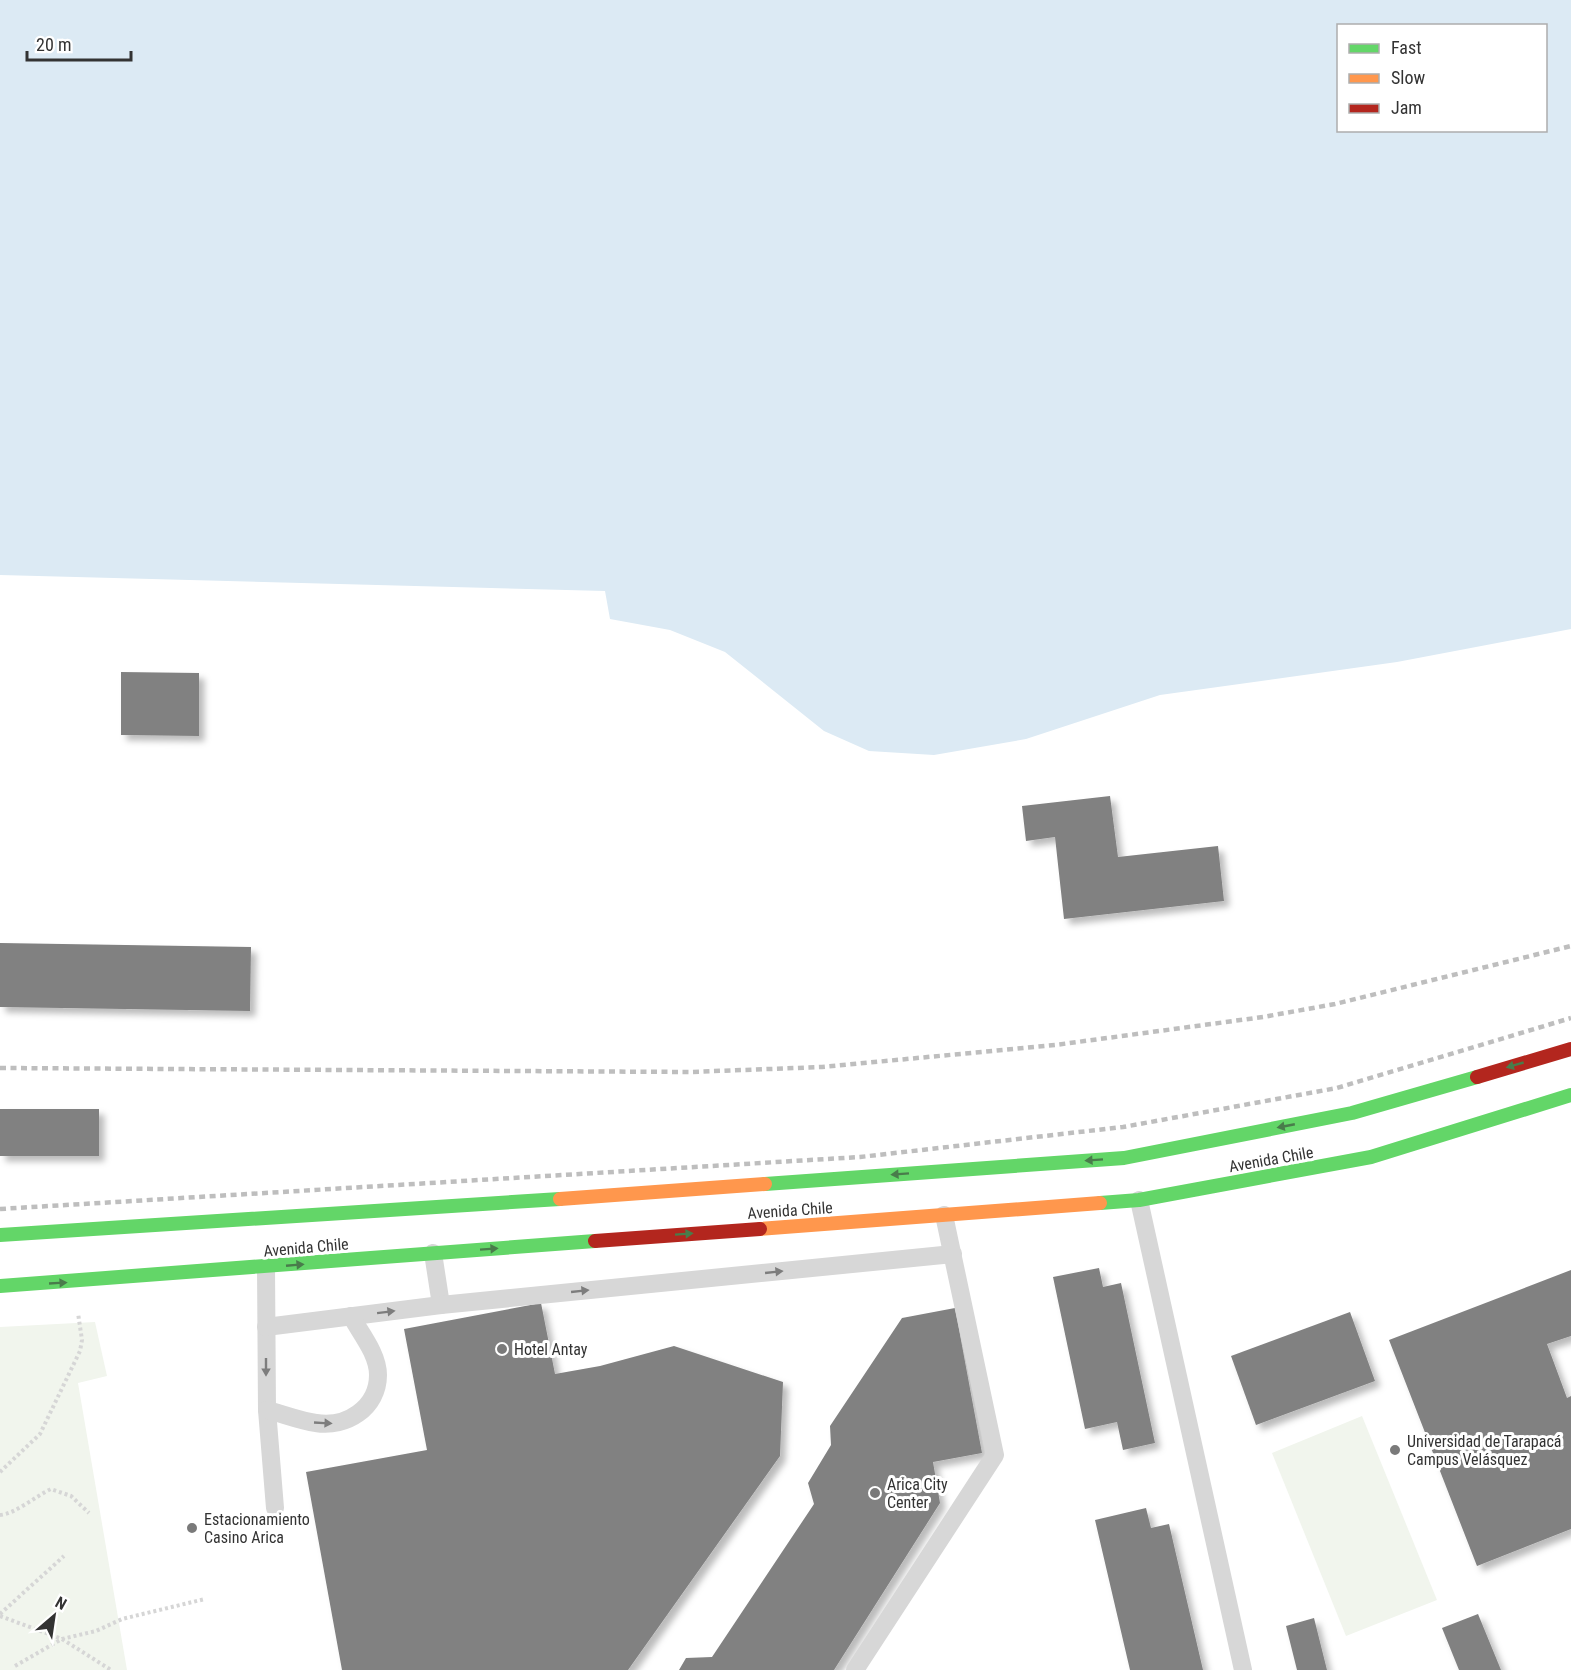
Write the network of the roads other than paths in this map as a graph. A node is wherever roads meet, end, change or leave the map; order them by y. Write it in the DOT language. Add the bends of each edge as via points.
graph roads {
  1 [pos="1571,1049"];
  2 [pos="1571,1095"];
  3 [pos="1139,1200"];
  4 [pos="944,1215"];
  5 [pos="0,1235"];
  6 [pos="433,1253"];
  7 [pos="180,1254"];
  8 [pos="953,1254"];
  9 [pos="266,1267"];
  10 [pos="183,1274"];
  11 [pos="0,1286"];
  12 [pos="441,1305"];
  13 [pos="351,1316"];
  14 [pos="266,1327"];
  15 [pos="267,1410"];
  16 [pos="275,1508"];
  17 [pos="855,1670"];
  18 [pos="1243,1670"];
  1 -- 5 [label="main road, Avenida Chile, one-way" via="1320,1125 1124,1158 176,1229"];
  2 -- 3 [label="main road, Avenida Chile" via="1371,1157 1329,1159"];
  3 -- 4 [label="main road, Avenida Chile"];
  3 -- 18 [label="lane"];
  6 -- 4 [label="main road, Avenida Chile, one-way"];
  4 -- 8 [label="lane"];
  9 -- 6 [label="main road, Avenida Chile, one-way"];
  6 -- 12 [label="lane"];
  7 -- 10 [label="main road"];
  12 -- 8 [label="lane, one-way"];
  8 -- 17 [label="lane" via="995,1455"];
  9 -- 10 [label="main road, Avenida Chile"];
  9 -- 14 [label="lane"];
  11 -- 10 [label="main road, Avenida Chile, one-way"];
  13 -- 12 [label="lane, one-way"];
  13 -- 14 [label="lane"];
  15 -- 13 [label="lane, one-way" via="317,1423 338,1423 359,1414 372,1399 378,1376 372,1352"];
  14 -- 15 [label="lane, one-way"];
  15 -- 16 [label="lane"];
}
